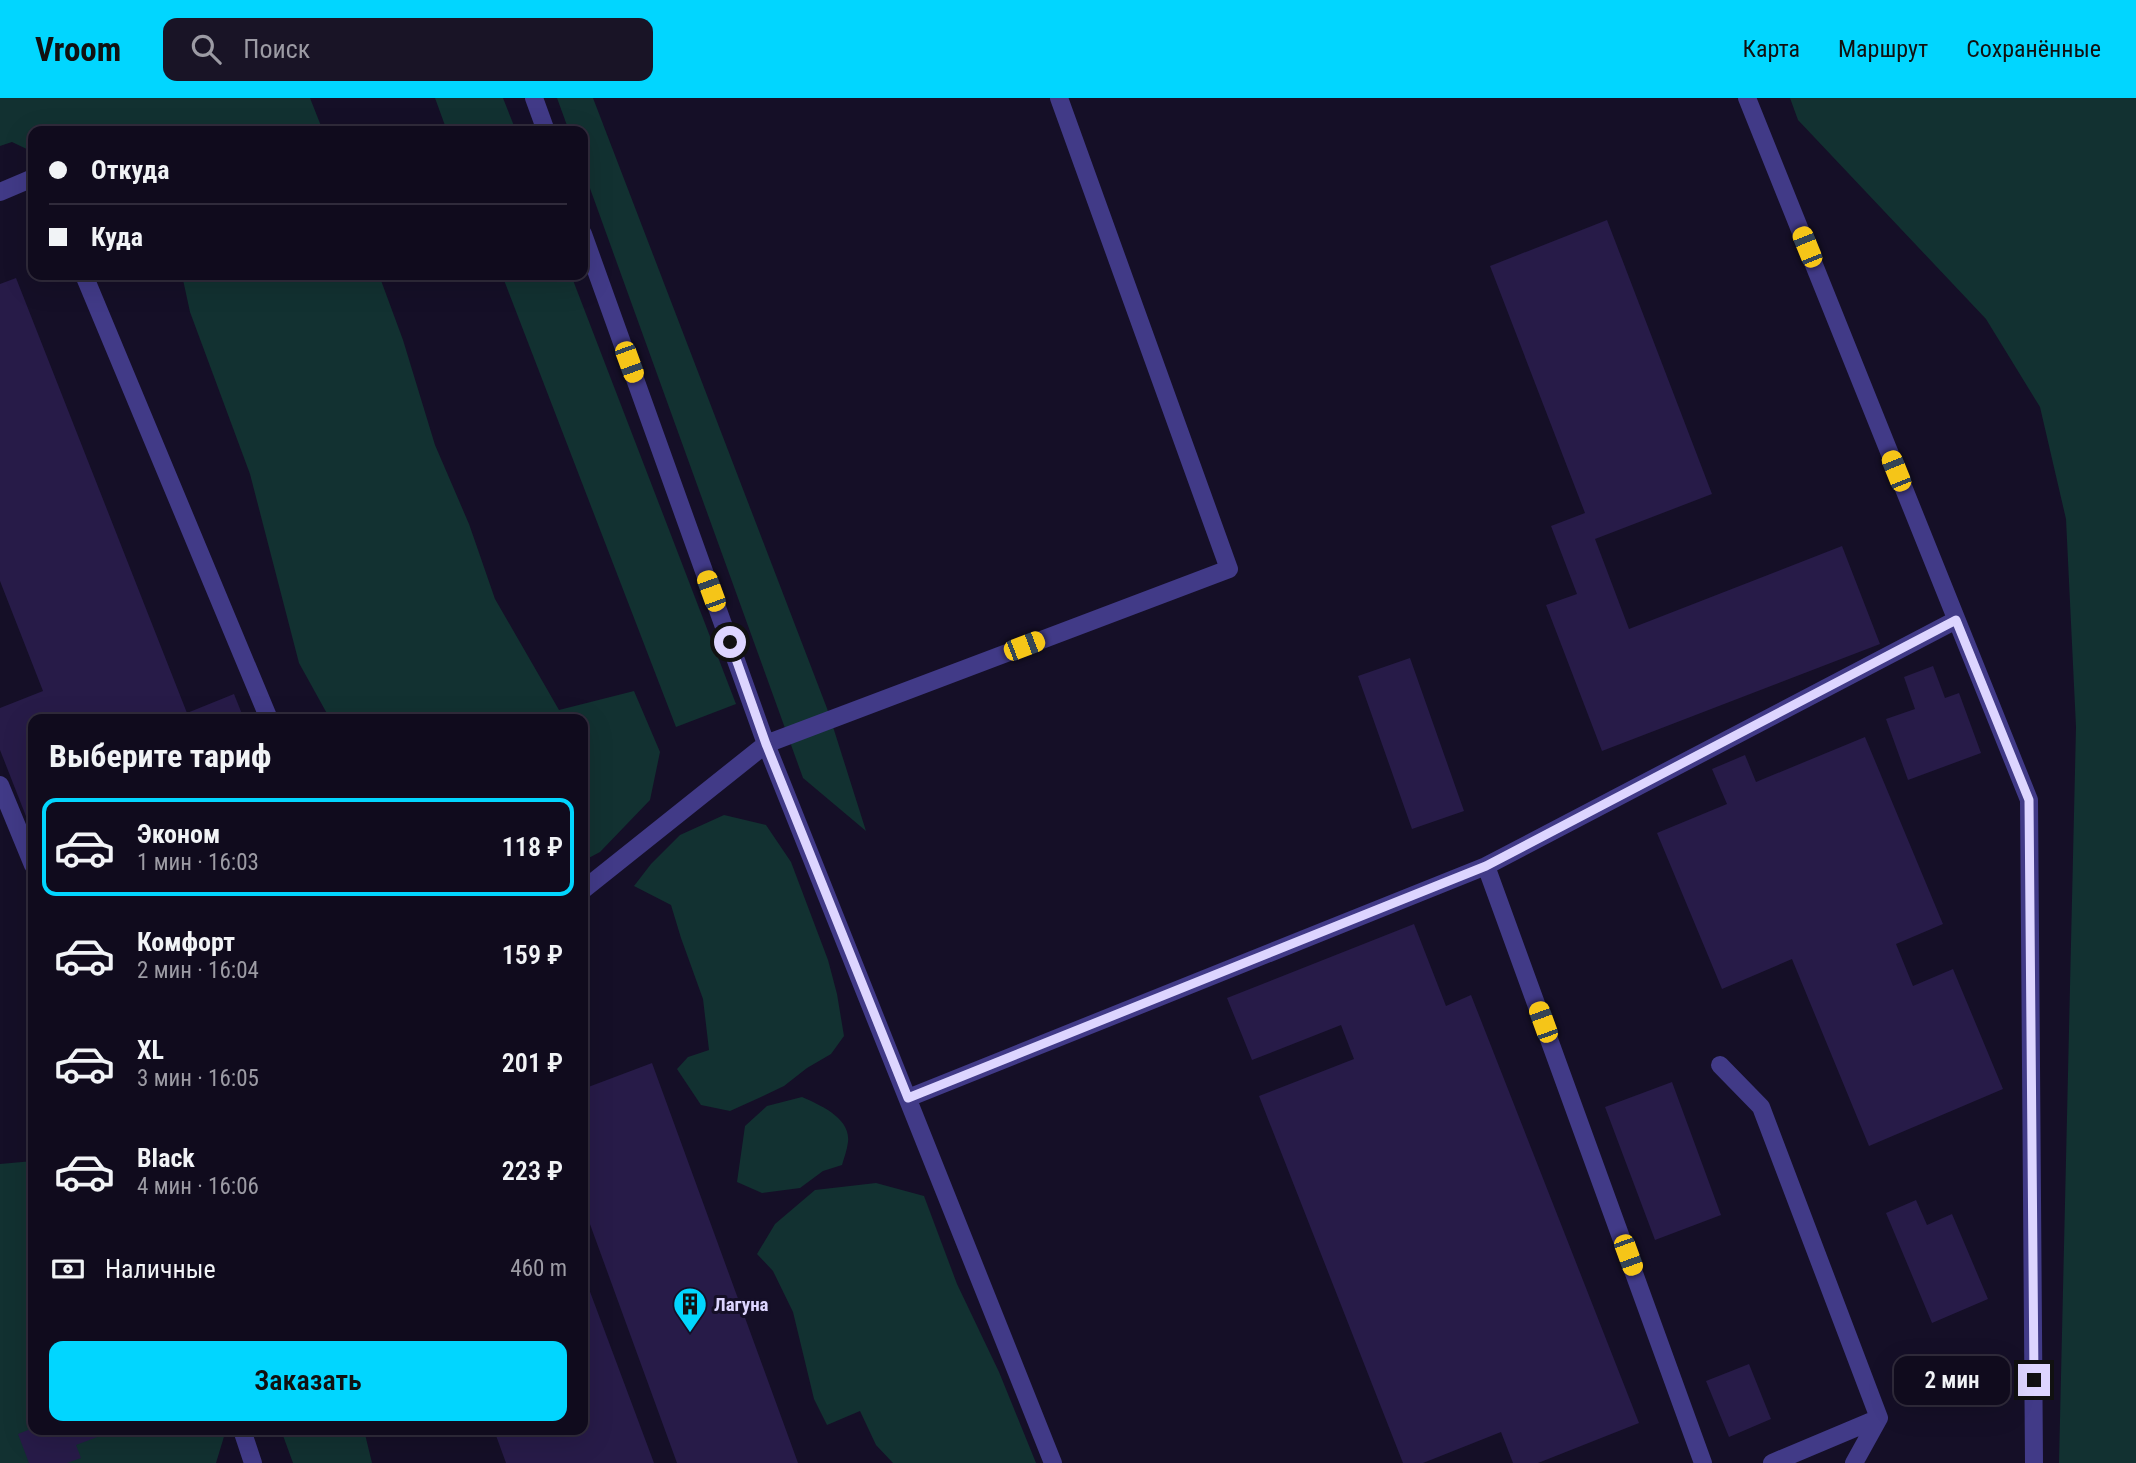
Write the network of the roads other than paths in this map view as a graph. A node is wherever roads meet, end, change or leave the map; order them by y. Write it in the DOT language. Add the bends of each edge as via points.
graph roads {
  1 [pos="534,98"];
  2 [pos="1059,98"];
  3 [pos="1747,98"];
  4 [pos="544,126"];
  5 [pos="28,180"];
  6 [pos="0,192"];
  7 [pos="588,248"];
  8 [pos="85,280"];
  9 [pos="1956,620"];
  10 [pos="267,714"];
  11 [pos="766,744"];
  12 [pos="0,785"];
  13 [pos="28,853"];
  14 [pos="1486,866"];
  15 [pos="588,886"];
  16 [pos="1720,1065"];
  17 [pos="908,1098"];
  18 [pos="1879,1418"];
  19 [pos="244,1435"];
  20 [pos="253,1463"];
  21 [pos="1053,1463"];
  22 [pos="1703,1463"];
  23 [pos="1772,1463"];
  24 [pos="1854,1463"];
  25 [pos="2034,1463"];
  1 -- 4 [label="lane"];
  2 -- 11 [label="lane" via="1230,569"];
  3 -- 9 [label="lane"];
  5 -- 6 [label="lane"];
  7 -- 11 [label="lane"];
  8 -- 10 [label="lane"];
  9 -- 14 [label="lane"];
  9 -- 25 [label="lane" via="2029,800"];
  11 -- 15 [label="lane"];
  11 -- 17 [label="lane"];
  12 -- 13 [label="lane"];
  14 -- 17 [label="lane"];
  14 -- 22 [label="lane"];
  16 -- 18 [label="lane" via="1761,1107"];
  17 -- 21 [label="lane"];
  18 -- 23 [label="lane"];
  18 -- 24 [label="lane"];
  19 -- 20 [label="lane"];
}
